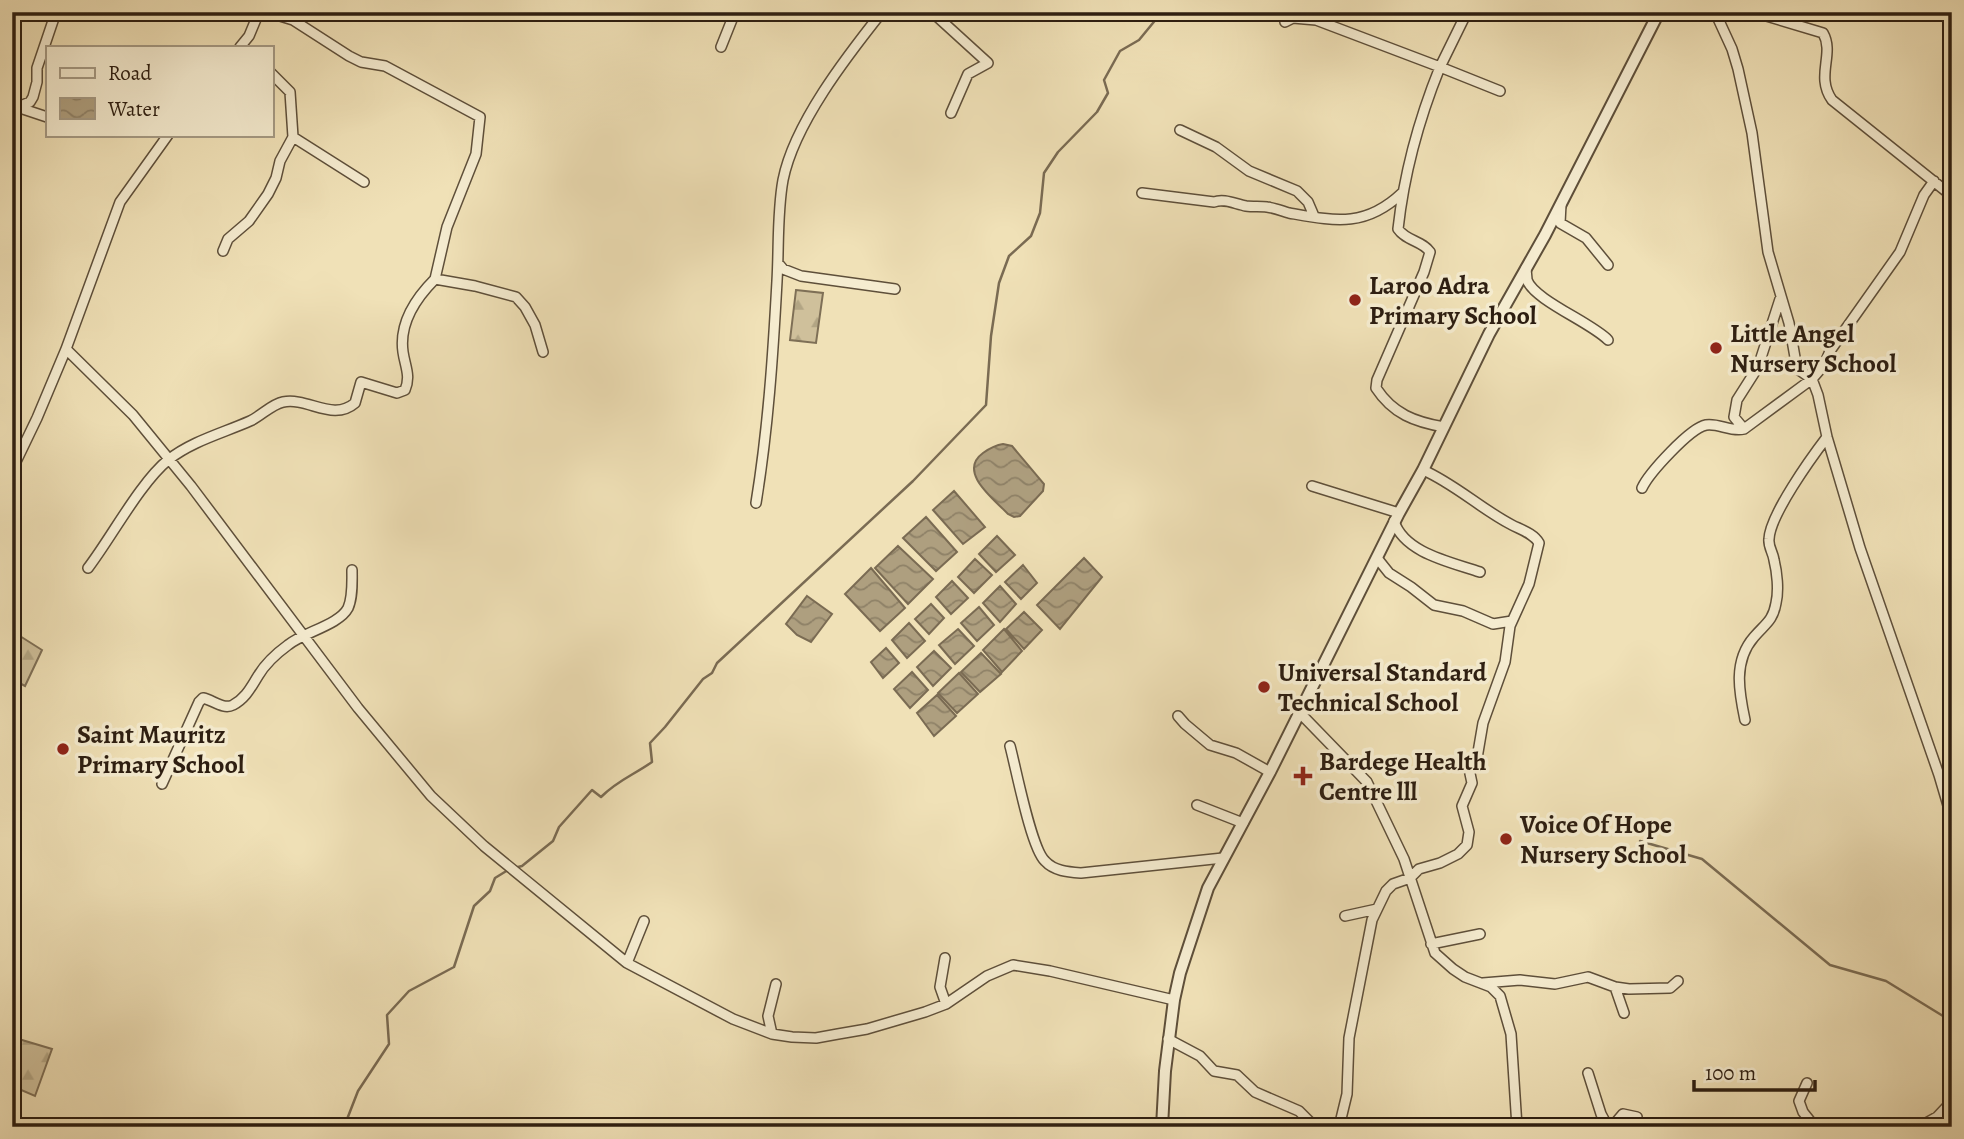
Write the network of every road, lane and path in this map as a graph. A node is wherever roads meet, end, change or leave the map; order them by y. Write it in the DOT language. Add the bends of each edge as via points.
graph roads {
  1 [pos="56,12"];
  2 [pos="259,12"];
  3 [pos="267,12"];
  4 [pos="735,12"];
  5 [pos="882,12"];
  6 [pos="932,12"];
  7 [pos="1467,12"];
  8 [pos="1659,12"];
  9 [pos="1715,12"];
  10 [pos="1754,12"];
  11 [pos="1285,22"];
  12 [pos="243,46"];
  13 [pos="721,47"];
  14 [pos="1440,67"];
  15 [pos="273,75"];
  16 [pos="1500,91"];
  17 [pos="14,106"];
  18 [pos="951,113"];
  19 [pos="46,117"];
  20 [pos="1180,131"];
  21 [pos="167,136"];
  22 [pos="293,137"];
  23 [pos="1934,181"];
  24 [pos="364,182"];
  25 [pos="1142,193"];
  26 [pos="1402,194"];
  27 [pos="1952,196"];
  28 [pos="1561,203"];
  29 [pos="1314,216"];
  30 [pos="223,251"];
  31 [pos="778,263"];
  32 [pos="1608,265"];
  33 [pos="1526,267"];
  34 [pos="435,279"];
  35 [pos="895,289"];
  36 [pos="1780,299"];
  37 [pos="1608,340"];
  38 [pos="66,349"];
  39 [pos="543,352"];
  40 [pos="1812,379"];
  41 [pos="1444,427"];
  42 [pos="1744,429"];
  43 [pos="1827,437"];
  44 [pos="169,460"];
  45 [pos="12,470"];
  46 [pos="1423,470"];
  47 [pos="1312,486"];
  48 [pos="1642,488"];
  49 [pos="756,503"];
  50 [pos="1397,517"];
  51 [pos="1377,558"];
  52 [pos="88,568"];
  53 [pos="352,570"];
  54 [pos="1480,572"];
  55 [pos="1512,621"];
  56 [pos="303,634"];
  57 [pos="1299,712"];
  58 [pos="1178,716"];
  59 [pos="1745,720"];
  60 [pos="1010,746"];
  61 [pos="1270,772"];
  62 [pos="162,783"];
  63 [pos="1197,805"];
  64 [pos="1952,819"];
  65 [pos="1243,823"];
  66 [pos="1223,858"];
  67 [pos="1410,878"];
  68 [pos="1377,909"];
  69 [pos="1345,916"];
  70 [pos="644,921"];
  71 [pos="1480,934"];
  72 [pos="1431,944"];
  73 [pos="945,958"];
  74 [pos="627,963"];
  75 [pos="1678,981"];
  76 [pos="1483,982"];
  77 [pos="776,984"];
  78 [pos="1615,987"];
  79 [pos="1174,1000"];
  80 [pos="946,1004"];
  81 [pos="1624,1013"];
  82 [pos="772,1034"];
  83 [pos="1168,1039"];
  84 [pos="1588,1073"];
  85 [pos="1807,1083"];
  86 [pos="1952,1101"];
  87 [pos="1637,1117"];
  88 [pos="1162,1127"];
  89 [pos="1315,1127"];
  90 [pos="1339,1127"];
  91 [pos="1517,1127"];
  92 [pos="1610,1127"];
  93 [pos="1815,1127"];
  94 [pos="1919,1127"];
  1 -- 17 [label="street" via="37,68 33,97"];
  2 -- 12 [label="street"];
  3 -- 34 [label="street" via="293,20 349,56 385,66 480,117 476,154 447,227"];
  4 -- 13 [label="street"];
  5 -- 31 [label="street" via="830,82 801,133 783,179"];
  6 -- 18 [label="street" via="988,63 968,74"];
  7 -- 14 [label="street"];
  8 -- 28 [label="street"];
  9 -- 36 [label="street" via="1732,49 1748,109 1768,252"];
  10 -- 23 [label="street" via="1823,33 1824,86 1832,100"];
  11 -- 14 [label="street" via="1316,20"];
  14 -- 16 [label="street"];
  14 -- 26 [label="street"];
  15 -- 22 [label="street" via="290,92"];
  17 -- 19 [label="street"];
  20 -- 29 [label="street" via="1216,147 1250,171 1297,191"];
  21 -- 38 [label="street" via="120,202"];
  22 -- 24 [label="street"];
  22 -- 30 [label="street" via="268,194 249,221 228,239"];
  23 -- 27 [label="street"];
  23 -- 40 [label="street" via="1900,251"];
  25 -- 29 [label="street" via="1222,200"];
  26 -- 29 [label="street" via="1382,210 1354,220"];
  26 -- 41 [label="street" via="1398,229 1430,252 1376,388 1402,415"];
  28 -- 32 [label="street" via="1560,223 1586,238"];
  28 -- 33 [label="street"];
  31 -- 35 [label="street" via="801,276"];
  31 -- 49 [label="street" via="771,382"];
  33 -- 37 [label="street" via="1533,289"];
  33 -- 41 [label="street"];
  34 -- 39 [label="street" via="516,297 535,325"];
  34 -- 44 [label="street" via="404,326 402,351 408,381 402,392 362,382 355,403 336,411 282,402"];
  36 -- 40 [label="street" via="1796,363"];
  36 -- 42 [label="street" via="1758,368 1735,406 1735,420"];
  38 -- 44 [label="street" via="124,406"];
  38 -- 45 [label="street"];
  40 -- 42 [label="street"];
  40 -- 43 [label="street"];
  41 -- 46 [label="street"];
  42 -- 48 [label="street" via="1703,426 1658,463"];
  43 -- 59 [label="street" via="1785,498 1769,537 1777,598 1771,620 1753,638 1741,660"];
  43 -- 64 [label="street"];
  44 -- 52 [label="street"];
  44 -- 56 [label="street"];
  46 -- 50 [label="street"];
  46 -- 55 [label="street" via="1538,540 1529,584"];
  47 -- 50 [label="street"];
  50 -- 51 [label="street"];
  50 -- 54 [label="street" via="1399,535 1417,547"];
  51 -- 55 [label="street" via="1389,573 1434,605 1493,624"];
  51 -- 57 [label="street"];
  53 -- 56 [label="street" via="346,610"];
  55 -- 67 [label="street" via="1476,764 1469,769 1472,783 1462,806 1469,832 1467,845"];
  56 -- 62 [label="street" via="272,659 235,704 224,706 203,698 199,702"];
  56 -- 74 [label="street" via="386,743 449,815"];
  57 -- 61 [label="street"];
  57 -- 67 [label="street" via="1367,782"];
  58 -- 61 [label="street" via="1210,745"];
  60 -- 66 [label="street" via="1035,842 1049,865 1081,873"];
  61 -- 65 [label="street"];
  63 -- 65 [label="street"];
  65 -- 66 [label="street"];
  66 -- 79 [label="street" via="1208,888"];
  67 -- 68 [label="street" via="1393,884"];
  67 -- 72 [label="street"];
  68 -- 69 [label="street"];
  68 -- 90 [label="street" via="1349,1038 1348,1086"];
  70 -- 74 [label="street"];
  71 -- 72 [label="street"];
  72 -- 76 [label="street" via="1443,962 1465,977"];
  73 -- 80 [label="street" via="940,987"];
  74 -- 82 [label="street"];
  75 -- 78 [label="street" via="1670,988"];
  76 -- 78 [label="street" via="1555,984 1588,977"];
  76 -- 91 [label="street" via="1500,996 1508,1019"];
  77 -- 82 [label="street" via="768,1016"];
  78 -- 81 [label="street"];
  79 -- 80 [label="street" via="1013,965"];
  79 -- 83 [label="street"];
  80 -- 82 [label="street" via="867,1029 816,1038"];
  83 -- 88 [label="street"];
  83 -- 89 [label="street" via="1200,1056 1214,1071 1237,1075 1255,1092 1299,1111"];
  84 -- 92 [label="street"];
  85 -- 93 [label="street" via="1799,1101"];
  86 -- 94 [label="street"];
  87 -- 92 [label="street" via="1623,1114"];
}
